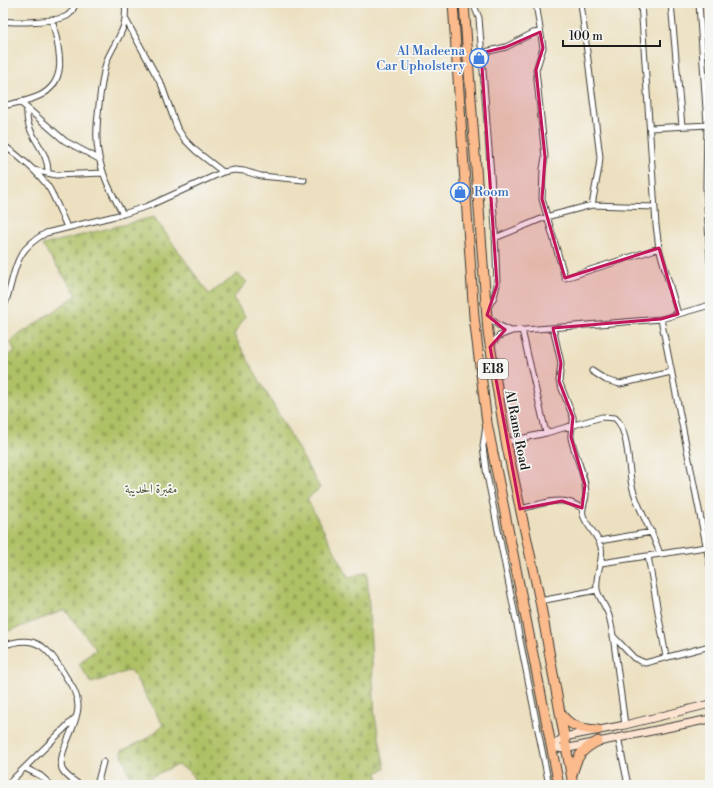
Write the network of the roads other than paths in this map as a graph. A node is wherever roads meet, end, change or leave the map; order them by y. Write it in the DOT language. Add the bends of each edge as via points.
graph roads {
  1 [pos="75,3"];
  2 [pos="125,3"];
  3 [pos="453,3"];
  4 [pos="464,3"];
  5 [pos="473,3"];
  6 [pos="536,3"];
  7 [pos="581,3"];
  8 [pos="642,3"];
  9 [pos="671,3"];
  10 [pos="698,3"];
  11 [pos="52,20"];
  12 [pos="126,20"];
  13 [pos="3,21"];
  14 [pos="540,32"];
  15 [pos="481,53"];
  16 [pos="20,102"];
  17 [pos="3,106"];
  18 [pos="27,108"];
  19 [pos="708,125"];
  20 [pos="682,126"];
  21 [pos="650,128"];
  22 [pos="3,145"];
  23 [pos="99,159"];
  24 [pos="32,169"];
  25 [pos="223,172"];
  26 [pos="48,173"];
  27 [pos="103,173"];
  28 [pos="304,180"];
  29 [pos="708,187"];
  30 [pos="592,205"];
  31 [pos="655,207"];
  32 [pos="123,214"];
  33 [pos="546,217"];
  34 [pos="67,227"];
  35 [pos="495,238"];
  36 [pos="659,248"];
  37 [pos="710,262"];
  38 [pos="710,305"];
  39 [pos="3,310"];
  40 [pos="486,312"];
  41 [pos="678,314"];
  42 [pos="661,319"];
  43 [pos="553,328"];
  44 [pos="522,330"];
  45 [pos="512,331"];
  46 [pos="490,347"];
  47 [pos="592,371"];
  48 [pos="671,372"];
  49 [pos="487,423"];
  50 [pos="573,426"];
  51 [pos="546,433"];
  52 [pos="506,442"];
  53 [pos="582,508"];
  54 [pos="520,509"];
  55 [pos="652,532"];
  56 [pos="599,540"];
  57 [pos="706,547"];
  58 [pos="660,554"];
  59 [pos="648,556"];
  60 [pos="601,563"];
  61 [pos="710,565"];
  62 [pos="596,590"];
  63 [pos="540,601"];
  64 [pos="613,636"];
  65 [pos="3,646"];
  66 [pos="710,646"];
  67 [pos="666,657"];
  68 [pos="710,705"];
  69 [pos="559,711"];
  70 [pos="77,716"];
  71 [pos="706,720"];
  72 [pos="625,725"];
  73 [pos="598,730"];
  74 [pos="564,737"];
  75 [pos="618,737"];
  76 [pos="598,741"];
  77 [pos="553,748"];
  78 [pos="566,748"];
  79 [pos="103,762"];
  80 [pos="25,768"];
  81 [pos="572,781"];
  82 [pos="7,785"];
  83 [pos="51,785"];
  84 [pos="80,785"];
  85 [pos="97,785"];
  86 [pos="549,785"];
  87 [pos="559,785"];
  88 [pos="628,785"];
  1 -- 11 [label="street" via="67,16"];
  2 -- 12 [label="street"];
  3 -- 49 [label="highway, Al Rams Road / E18" via="474,317"];
  4 -- 40 [label="highway, Al Rams Road / E18"];
  5 -- 15 [label="street" via="478,14"];
  6 -- 14 [label="street"];
  7 -- 30 [label="street" via="600,157"];
  8 -- 21 [label="street"];
  9 -- 20 [label="street"];
  10 -- 19 [label="street"];
  11 -- 13 [label="street"];
  11 -- 16 [label="street" via="60,53 61,64 58,74 54,83 38,97"];
  12 -- 23 [label="street" via="107,60 103,75 97,137"];
  12 -- 25 [label="street" via="156,72 177,128 196,151"];
  14 -- 15 [label="street" via="506,47"];
  14 -- 33 [label="street" via="542,48 536,70 545,157 542,199"];
  15 -- 35 [label="street"];
  16 -- 17 [label="street"];
  16 -- 18 [label="street"];
  18 -- 23 [label="street" via="65,141"];
  18 -- 26 [label="street" via="28,124 45,155"];
  19 -- 20 [label="street"];
  19 -- 29 [label="street"];
  20 -- 21 [label="street"];
  21 -- 31 [label="street"];
  22 -- 24 [label="street"];
  23 -- 27 [label="street"];
  24 -- 26 [label="street"];
  24 -- 34 [label="street" via="49,188"];
  25 -- 28 [label="street" via="235,170 261,176"];
  25 -- 32 [label="street" via="148,206"];
  26 -- 27 [label="street"];
  27 -- 32 [label="street"];
  29 -- 37 [label="street"];
  30 -- 31 [label="street"];
  30 -- 33 [label="street"];
  31 -- 36 [label="street"];
  32 -- 34 [label="street"];
  33 -- 35 [label="street"];
  33 -- 36 [label="street" via="565,278"];
  34 -- 39 [label="street" via="36,238 20,255"];
  35 -- 40 [label="street" via="497,290"];
  36 -- 41 [label="street"];
  38 -- 41 [label="street"];
  40 -- 45 [label="street" via="498,325"];
  40 -- 46 [label="highway, Al Rams Road / E18"];
  41 -- 42 [label="street"];
  42 -- 43 [label="street"];
  42 -- 48 [label="street"];
  43 -- 44 [label="street"];
  43 -- 50 [label="street" via="561,363 559,381 572,413"];
  44 -- 45 [label="street"];
  44 -- 51 [label="street"];
  45 -- 46 [label="street" via="499,336"];
  46 -- 52 [label="highway, Al Rams Road / E18"];
  47 -- 48 [label="street" via="606,380 620,384"];
  48 -- 57 [label="street"];
  49 -- 77 [label="highway, Al Rams Road / E18"];
  49 -- 86 [label="street" via="483,446 486,470"];
  50 -- 51 [label="street"];
  50 -- 53 [label="street" via="571,437 585,485 586,495"];
  50 -- 55 [label="street" via="602,417 615,418 620,423 638,506"];
  51 -- 52 [label="street"];
  52 -- 54 [label="highway, Al Rams Road / E18"];
  53 -- 54 [label="street" via="562,501"];
  53 -- 56 [label="street" via="585,520"];
  54 -- 63 [label="highway, Al Rams Road / E18"];
  55 -- 56 [label="street"];
  55 -- 58 [label="street"];
  56 -- 60 [label="street"];
  57 -- 58 [label="street"];
  57 -- 61 [label="street"];
  58 -- 59 [label="street"];
  59 -- 60 [label="street"];
  59 -- 67 [label="street"];
  60 -- 62 [label="street"];
  62 -- 63 [label="street"];
  62 -- 64 [label="street" via="609,615"];
  63 -- 69 [label="highway, Al Rams Road / E18"];
  64 -- 67 [label="street" via="634,658 645,663"];
  64 -- 72 [label="street"];
  65 -- 70 [label="street" via="24,641 38,644 50,652 76,693"];
  66 -- 67 [label="street"];
  68 -- 71 [label="main road" via="702,710 701,715"];
  68 -- 72 [label="main road"];
  69 -- 73 [label="highway" via="565,720 574,726"];
  69 -- 74 [label="highway, Al Rams Road / E18"];
  70 -- 80 [label="street"];
  70 -- 84 [label="street" via="62,764 65,773"];
  71 -- 75 [label="main road"];
  72 -- 73 [label="main road"];
  73 -- 74 [label="main road"];
  74 -- 77 [label="main road"];
  74 -- 78 [label="highway, Al Rams Road / E18"];
  75 -- 76 [label="main road"];
  75 -- 88 [label="street"];
  76 -- 78 [label="main road"];
  76 -- 81 [label="highway" via="579,755"];
  77 -- 78 [label="main road"];
  77 -- 87 [label="highway, Al Rams Road / E18"];
  78 -- 81 [label="highway, Al Rams Road / E18"];
  79 -- 85 [label="street"];
  80 -- 82 [label="street"];
  80 -- 83 [label="street" via="41,776"];
}
